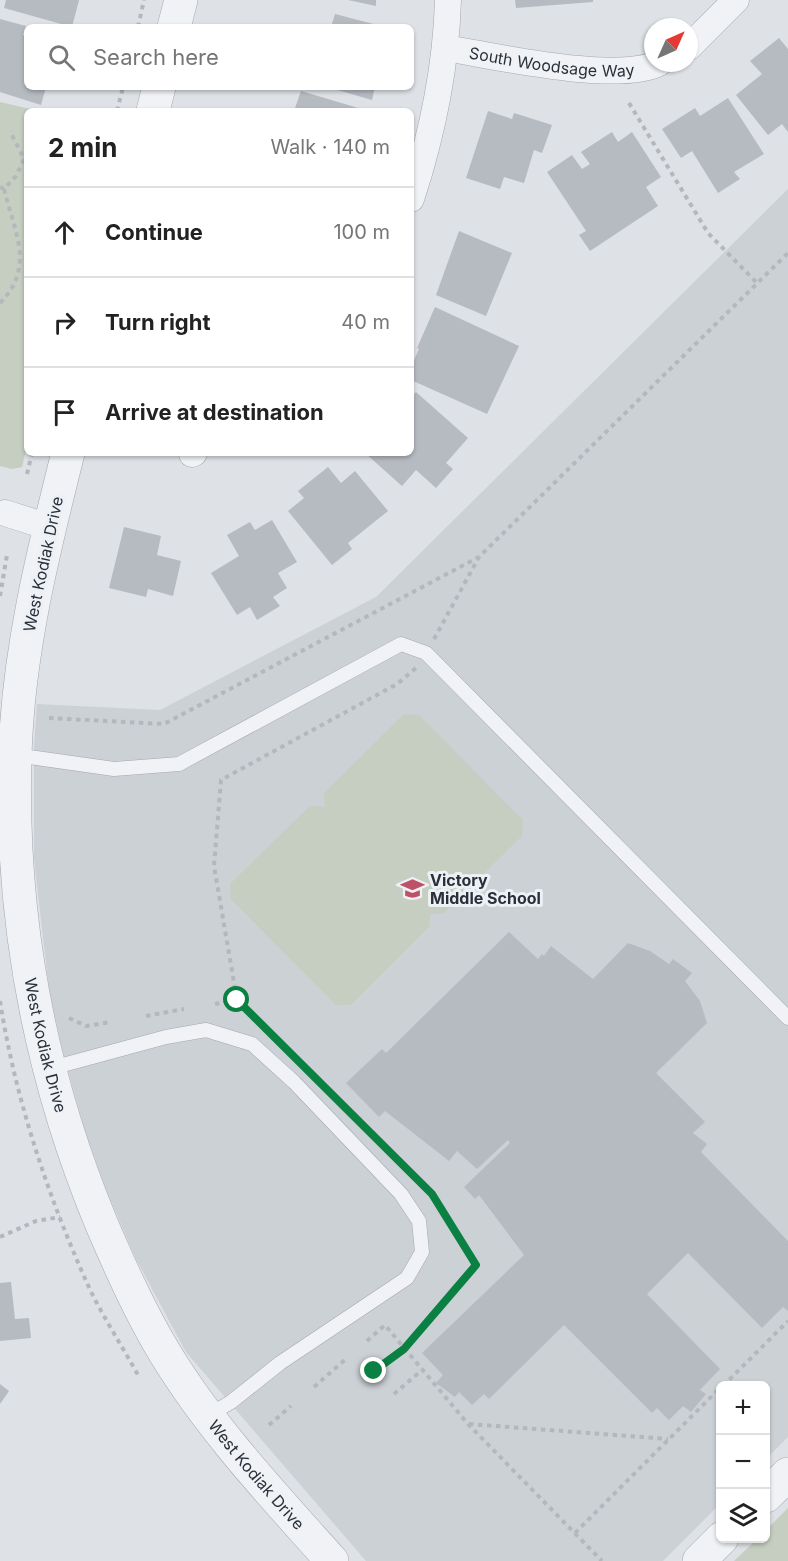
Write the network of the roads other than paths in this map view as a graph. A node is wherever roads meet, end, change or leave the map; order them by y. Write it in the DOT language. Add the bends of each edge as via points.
graph roads {
  1 [pos="181,0"];
  2 [pos="448,0"];
  3 [pos="736,0"];
  4 [pos="175,24"];
  5 [pos="698,38"];
  6 [pos="445,48"];
  7 [pos="644,68"];
  8 [pos="158,90"];
  9 [pos="154,108"];
  10 [pos="414,190"];
  11 [pos="67,456"];
  12 [pos="2,508"];
  13 [pos="49,527"];
  14 [pos="15,755"];
  15 [pos="788,1018"];
  16 [pos="48,1069"];
  17 [pos="207,1416"];
  18 [pos="788,1474"];
  19 [pos="770,1491"];
  20 [pos="718,1543"];
  21 [pos="332,1561"];
  22 [pos="699,1561"];
  1 -- 4 [label="street"];
  2 -- 6 [label="street"];
  3 -- 5 [label="street"];
  6 -- 7 [label="street, South Woodsage Way" via="607,73"];
  6 -- 10 [label="street" via="426,153"];
  8 -- 9 [label="street"];
  11 -- 13 [label="street, West Kodiak Drive"];
  12 -- 13 [label="street"];
  13 -- 14 [label="street, West Kodiak Drive" via="30,616"];
  14 -- 15 [label="lane" via="114,769 179,764 401,644 426,653"];
  14 -- 16 [label="street, West Kodiak Drive" via="18,893 31,989"];
  16 -- 17 [label="street, West Kodiak Drive" via="87,1189 124,1278 165,1353"];
  16 -- 17 [label="lane" via="206,1030 252,1044 294,1082 401,1194 419,1221 422,1252 407,1278"];
  17 -- 21 [label="street, West Kodiak Drive"];
  18 -- 19 [label="street"];
  20 -- 22 [label="street"];
}
